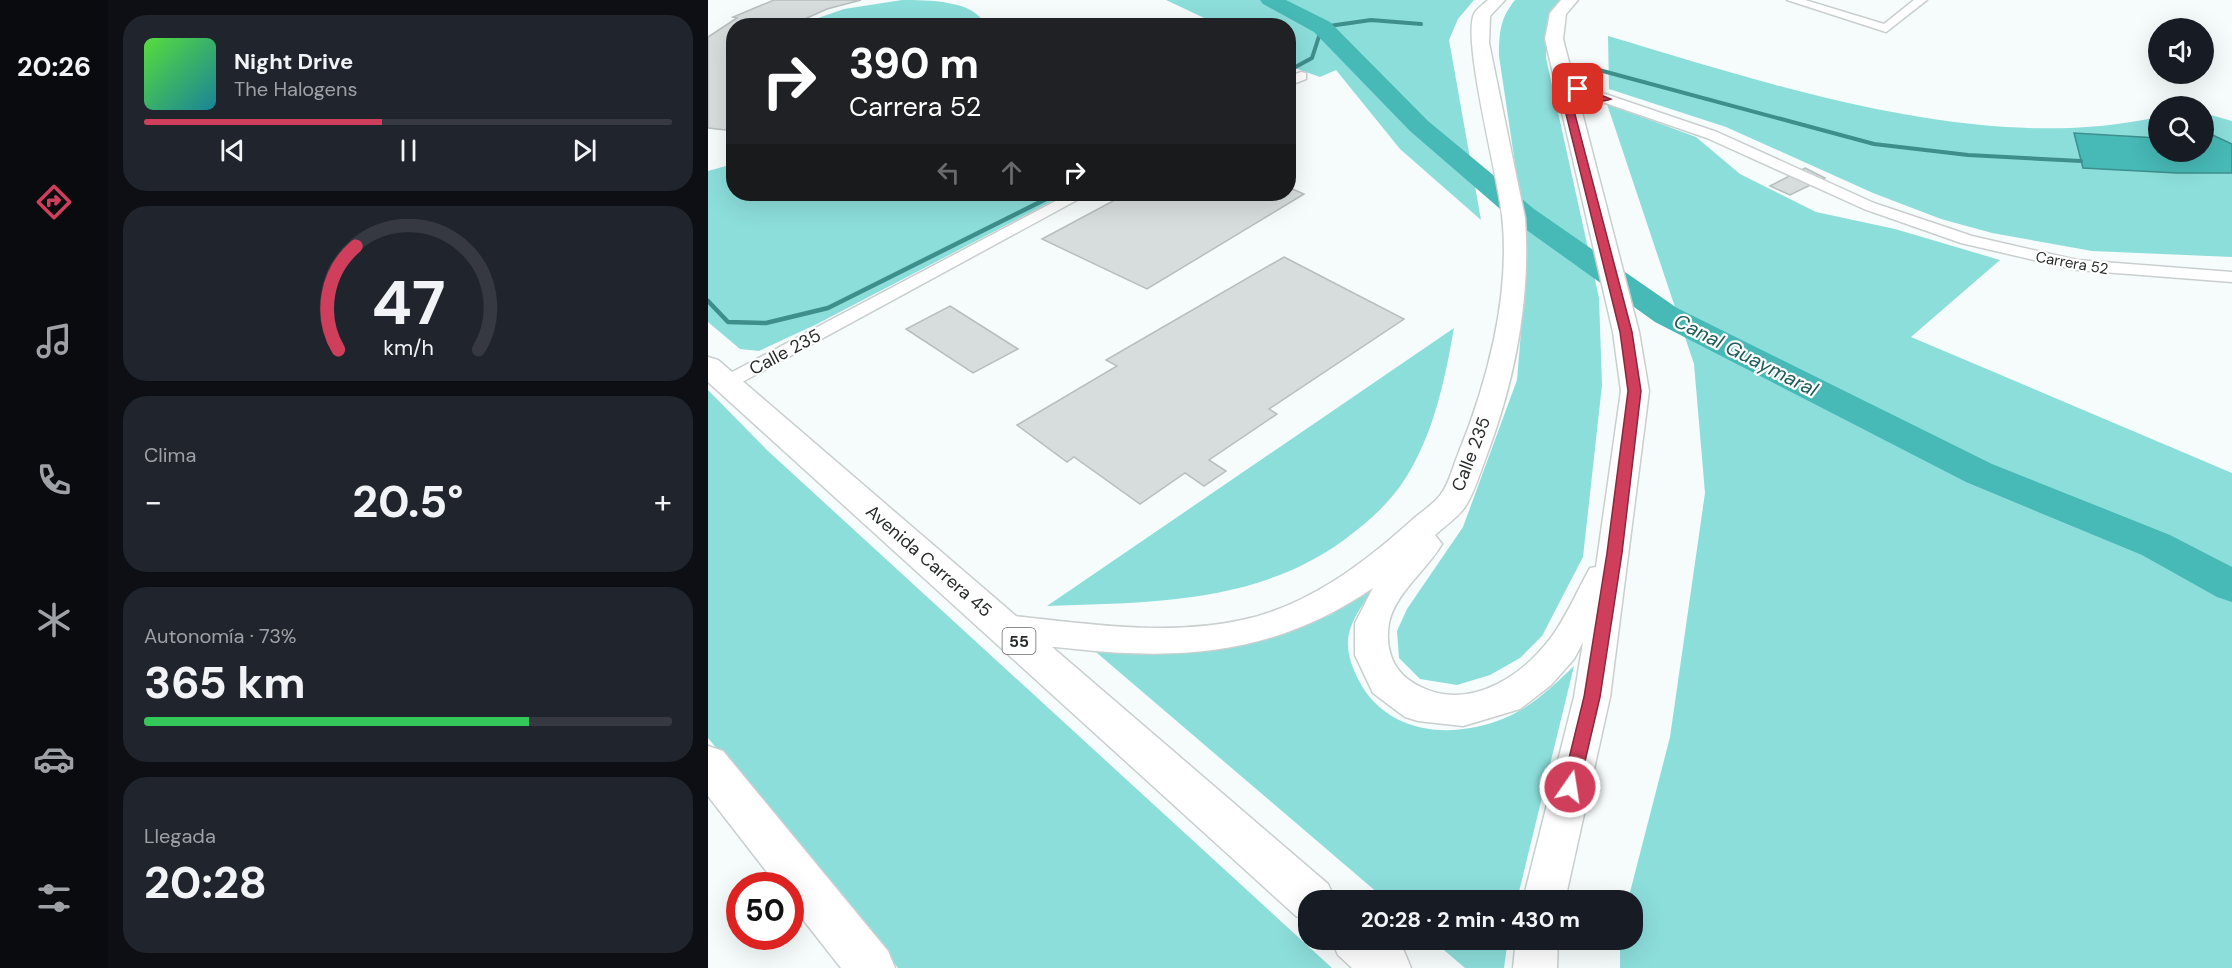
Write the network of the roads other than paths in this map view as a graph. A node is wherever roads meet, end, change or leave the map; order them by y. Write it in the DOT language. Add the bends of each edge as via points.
graph roads {
  1 [pos="1497,0"];
  2 [pos="1570,0"];
  3 [pos="1794,0"];
  4 [pos="1921,0"];
  5 [pos="1566,93"];
  6 [pos="1726,141"];
  7 [pos="1766,160"];
  8 [pos="1752,168"];
  9 [pos="1067,201"];
  10 [pos="1915,224"];
  11 [pos="2232,277"];
  12 [pos="717,375"];
  13 [pos="1454,498"];
  14 [pos="1614,553"];
  15 [pos="1005,628"];
  16 [pos="708,764"];
  17 [pos="1301,890"];
  18 [pos="1546,890"];
  19 [pos="1367,950"];
  20 [pos="1536,950"];
  21 [pos="871,968"];
  22 [pos="1387,968"];
  23 [pos="1535,968"];
  1 -- 13 [label="main road, Calle 235" via="1482,15 1480,43 1514,219 1513,280 1483,432"];
  2 -- 5 [label="main road" via="1558,14 1554,39"];
  3 -- 4 [label="street" via="1886,28"];
  5 -- 6 [label="street, Carrera 52" via="1607,99"];
  5 -- 14 [label="main road" via="1626,332 1635,391"];
  6 -- 7 [label="street, Carrera 52"];
  6 -- 8 [label="street, Carrera 52"];
  7 -- 8 [label="street" via="1770,169"];
  7 -- 10 [label="street, Carrera 52"];
  8 -- 10 [label="street, Carrera 52" via="1834,208"];
  9 -- 12 [label="street, Calle 235" via="843,320"];
  10 -- 11 [label="street, Carrera 52" via="2077,265"];
  12 -- 15 [label="highway, Avenida Carrera 45 / 55"];
  13 -- 14 [label="main road" via="1424,548 1387,593 1372,623 1372,655 1386,683 1418,706 1464,711 1507,698 1538,675 1562,649"];
  13 -- 15 [label="main road, Calle 235" via="1399,551 1328,601 1242,634 1147,640"];
  14 -- 18 [label="main road" via="1592,697"];
  15 -- 17 [label="highway, Avenida Carrera 45 / 55"];
  16 -- 21 [label="highway"];
  19 -- 22 [label="highway"];
  20 -- 23 [label="main road"];
}
